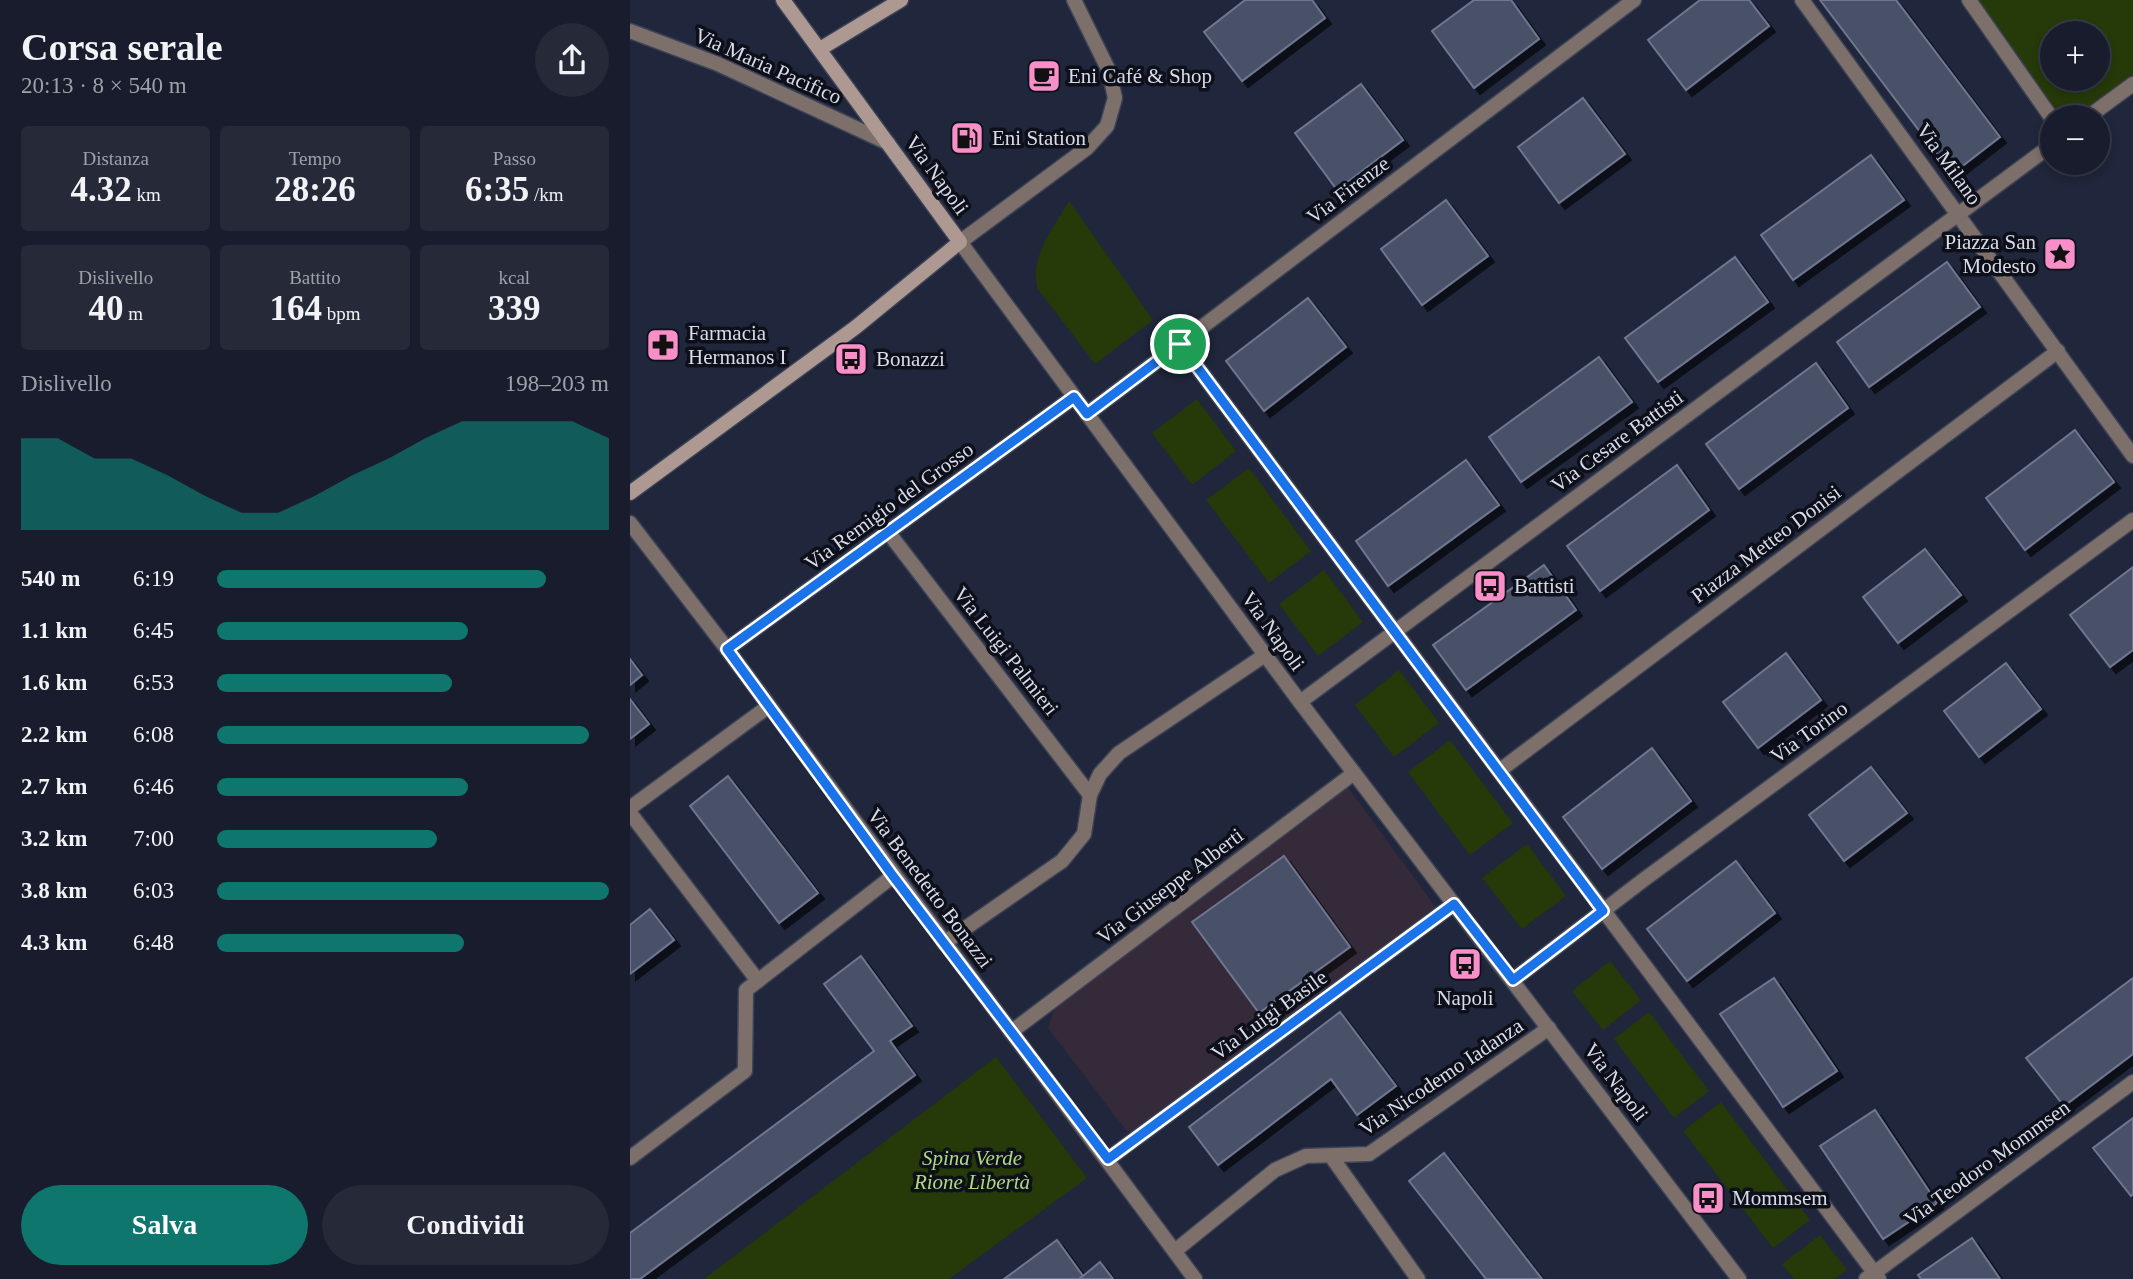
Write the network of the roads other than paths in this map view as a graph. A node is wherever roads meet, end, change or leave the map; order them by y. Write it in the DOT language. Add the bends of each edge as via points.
graph roads {
  1 [pos="783,0"];
  2 [pos="901,0"];
  3 [pos="1074,0"];
  4 [pos="1634,0"];
  5 [pos="1802,0"];
  6 [pos="1969,0"];
  7 [pos="630,31"];
  8 [pos="820,49"];
  9 [pos="2133,84"];
  10 [pos="2042,105"];
  11 [pos="2104,105"];
  12 [pos="888,143"];
  13 [pos="2040,154"];
  14 [pos="1959,213"];
  15 [pos="960,242"];
  16 [pos="1180,344"];
  17 [pos="2058,351"];
  18 [pos="1074,397"];
  19 [pos="1087,414"];
  20 [pos="2133,456"];
  21 [pos="630,492"];
  22 [pos="2133,520"];
  23 [pos="630,523"];
  24 [pos="888,532"];
  25 [pos="1395,631"];
  26 [pos="727,649"];
  27 [pos="1265,654"];
  28 [pos="1300,702"];
  29 [pos="769,706"];
  30 [pos="1499,771"];
  31 [pos="1354,773"];
  32 [pos="1090,795"];
  33 [pos="630,810"];
  34 [pos="893,876"];
  35 [pos="1454,904"];
  36 [pos="1603,911"];
  37 [pos="944,943"];
  38 [pos="1513,980"];
  39 [pos="758,981"];
  40 [pos="1549,1028"];
  41 [pos="1011,1032"];
  42 [pos="2133,1082"];
  43 [pos="1331,1156"];
  44 [pos="630,1158"];
  45 [pos="1108,1159"];
  46 [pos="1175,1250"];
  47 [pos="1873,1277"];
  48 [pos="1195,1279"];
  49 [pos="1418,1279"];
  50 [pos="1739,1279"];
  1 -- 8 [label="main road, Via Napoli"];
  2 -- 8 [label="main road"];
  3 -- 15 [label="street" via="1109,71 1115,98 1107,126 1087,148"];
  4 -- 16 [label="street, Via Firenze"];
  5 -- 14 [label="street, Via Milano"];
  6 -- 10 [label="street"];
  7 -- 12 [label="street, Via Maria Pacifico" via="718,65"];
  8 -- 12 [label="main road, Via Napoli"];
  9 -- 11 [label="street"];
  12 -- 15 [label="main road, Via Napoli"];
  13 -- 14 [label="street"];
  14 -- 17 [label="street, Via Milano"];
  14 -- 25 [label="street, Via Cesare Battisti"];
  15 -- 18 [label="street, Via Napoli"];
  15 -- 21 [label="main road" via="856,327"];
  16 -- 19 [label="street, Via Firenze"];
  16 -- 25 [label="street"];
  17 -- 20 [label="street, Via Milano"];
  17 -- 30 [label="street, Piazza Metteo Donisi"];
  18 -- 19 [label="street, Via Napoli"];
  18 -- 24 [label="street, Via Remigio del Grosso"];
  19 -- 27 [label="street, Via Napoli"];
  22 -- 36 [label="street, Via Torino"];
  23 -- 26 [label="street, Via Benedetto Bonazzi"];
  24 -- 26 [label="street, Via Remigio del Grosso"];
  24 -- 32 [label="street, Via Luigi Palmieri"];
  25 -- 28 [label="street, Via Cesare Battisti"];
  25 -- 30 [label="street"];
  26 -- 29 [label="street, Via Benedetto Bonazzi"];
  27 -- 28 [label="street, Via Napoli"];
  27 -- 32 [label="street" via="1119,753 1100,774"];
  28 -- 31 [label="street, Via Napoli"];
  29 -- 33 [label="street"];
  29 -- 34 [label="street, Via Benedetto Bonazzi"];
  30 -- 36 [label="street"];
  31 -- 35 [label="street, Via Napoli"];
  31 -- 41 [label="street, Via Giuseppe Alberti"];
  32 -- 37 [label="street" via="1084,834 1062,861"];
  33 -- 39 [label="street"];
  34 -- 37 [label="street, Via Benedetto Bonazzi"];
  34 -- 39 [label="street"];
  35 -- 38 [label="street, Via Napoli"];
  35 -- 45 [label="street, Via Luigi Basile"];
  36 -- 38 [label="street, Via Torino"];
  36 -- 47 [label="street"];
  37 -- 41 [label="street, Via Benedetto Bonazzi"];
  38 -- 40 [label="street, Via Napoli"];
  39 -- 44 [label="street" via="746,990 745,1071"];
  40 -- 43 [label="street, Via Nicodemo Iadanza" via="1369,1154"];
  40 -- 50 [label="street, Via Napoli"];
  41 -- 45 [label="street, Via Benedetto Bonazzi"];
  42 -- 47 [label="street, Via Teodoro Mommsen"];
  43 -- 46 [label="street, Via Nicodemo Iadanza" via="1306,1156 1275,1170"];
  43 -- 49 [label="street"];
  45 -- 46 [label="street, Via Benedetto Bonazzi"];
  46 -- 48 [label="street, Via Benedetto Bonazzi"];
}
